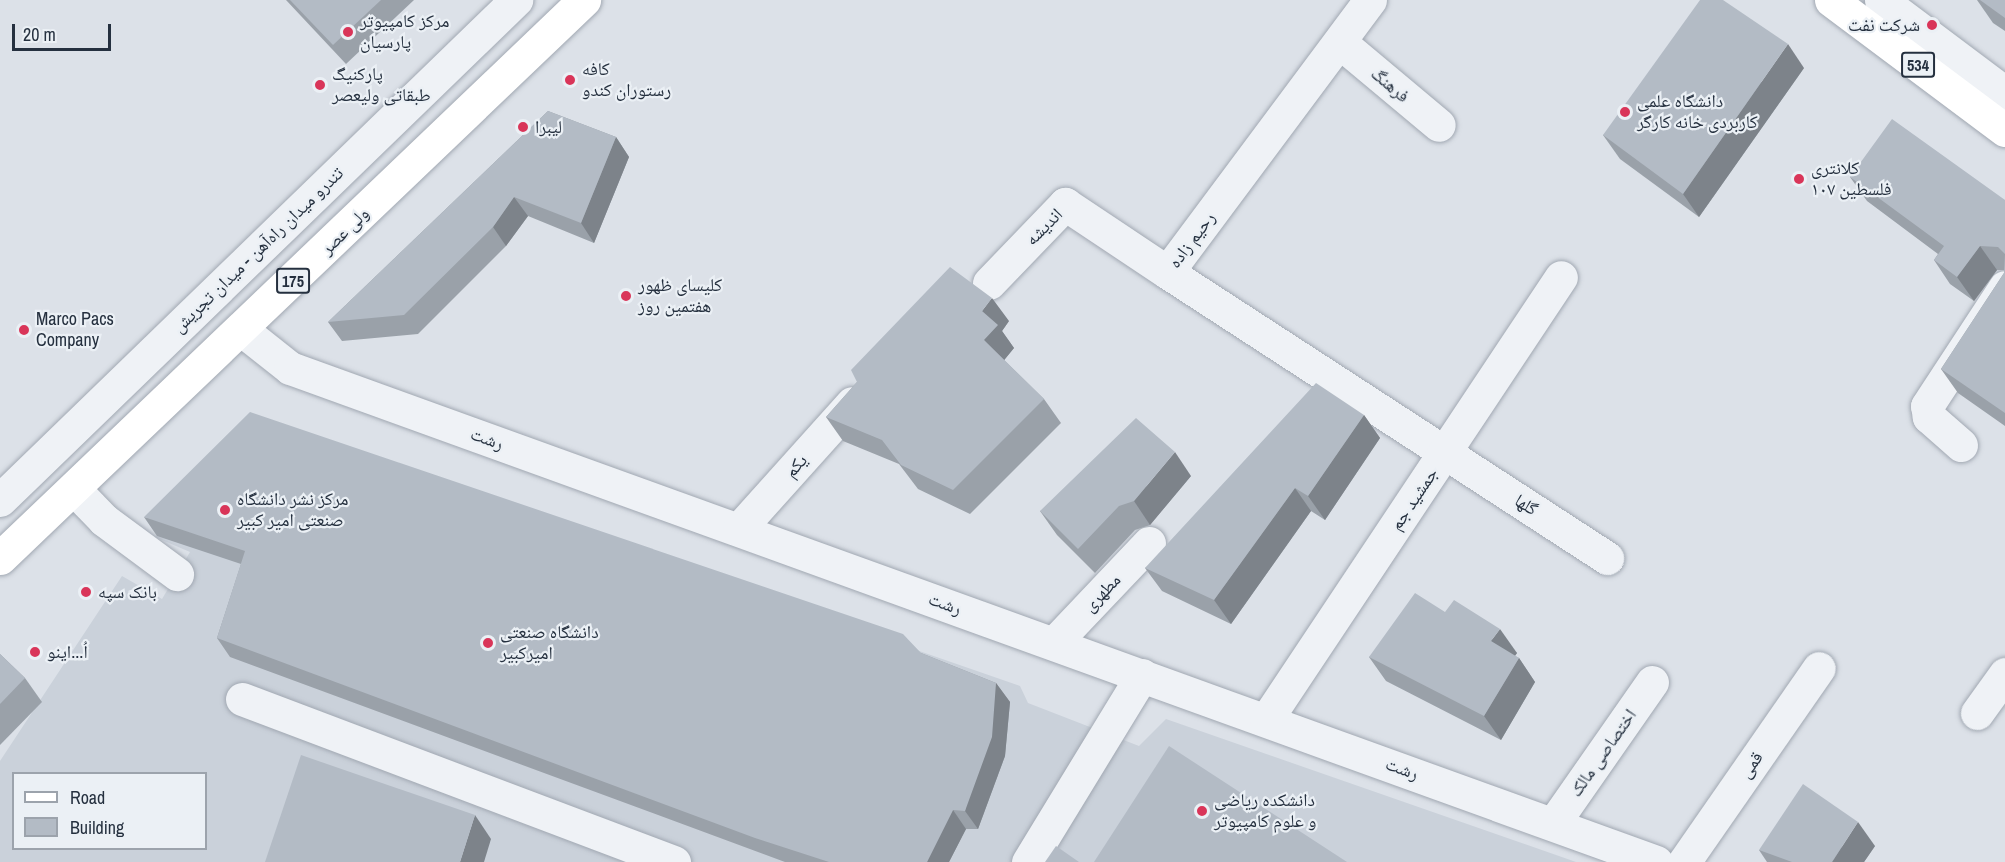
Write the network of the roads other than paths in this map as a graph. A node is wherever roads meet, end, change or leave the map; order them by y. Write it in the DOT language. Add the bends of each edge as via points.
graph roads {
  1 [pos="516,0"];
  2 [pos="584,0"];
  3 [pos="1370,0"];
  4 [pos="1831,0"];
  5 [pos="1881,0"];
  6 [pos="1342,44"];
  7 [pos="2005,93"];
  8 [pos="1439,125"];
  9 [pos="2005,130"];
  10 [pos="1167,272"];
  11 [pos="1561,277"];
  12 [pos="989,283"];
  13 [pos="2005,287"];
  14 [pos="242,330"];
  15 [pos="852,403"];
  16 [pos="1961,445"];
  17 [pos="1444,453"];
  18 [pos="74,489"];
  19 [pos="0,500"];
  20 [pos="739,529"];
  21 [pos="7,539"];
  22 [pos="1149,543"];
  23 [pos="1607,558"];
  24 [pos="177,574"];
  25 [pos="1054,643"];
  26 [pos="1819,668"];
  27 [pos="2005,674"];
  28 [pos="1142,675"];
  29 [pos="1652,682"];
  30 [pos="243,699"];
  31 [pos="1977,713"];
  32 [pos="1266,720"];
  33 [pos="1552,824"];
  34 [pos="674,862"];
  35 [pos="1028,862"];
  36 [pos="1656,862"];
  37 [pos="1684,862"];
  1 -- 19 [label="street, تندرو میدان راه‌آهن - میدان تجریش"];
  2 -- 14 [label="main road, ولی عصر / 175"];
  3 -- 6 [label="street, رحیم زاده"];
  4 -- 9 [label="main road, 534"];
  5 -- 7 [label="street"];
  6 -- 8 [label="street, فرهنگ"];
  6 -- 10 [label="street, رحیم زاده"];
  10 -- 12 [label="street, اندیشه" via="1065,204"];
  10 -- 17 [label="street, رحیم زاده"];
  11 -- 17 [label="street, جمشید جم"];
  13 -- 16 [label="street" via="1927,406 1929,417"];
  14 -- 18 [label="main road, ولی عصر / 175"];
  14 -- 20 [label="street, رشت" via="290,368"];
  15 -- 20 [label="street, یکم"];
  17 -- 23 [label="street, گلها"];
  17 -- 32 [label="street, جمشید جم"];
  18 -- 21 [label="main road, ولی عصر / 175"];
  18 -- 24 [label="street" via="104,520"];
  20 -- 25 [label="street, رشت"];
  22 -- 25 [label="street, مطهری"];
  25 -- 28 [label="street, رشت"];
  26 -- 37 [label="street, قمی"];
  27 -- 31 [label="street"];
  28 -- 32 [label="street, رشت"];
  28 -- 35 [label="street"];
  29 -- 33 [label="street, اختصاصی مالک"];
  30 -- 34 [label="street"];
  32 -- 33 [label="street, رشت"];
  33 -- 36 [label="street, رشت"];
}
